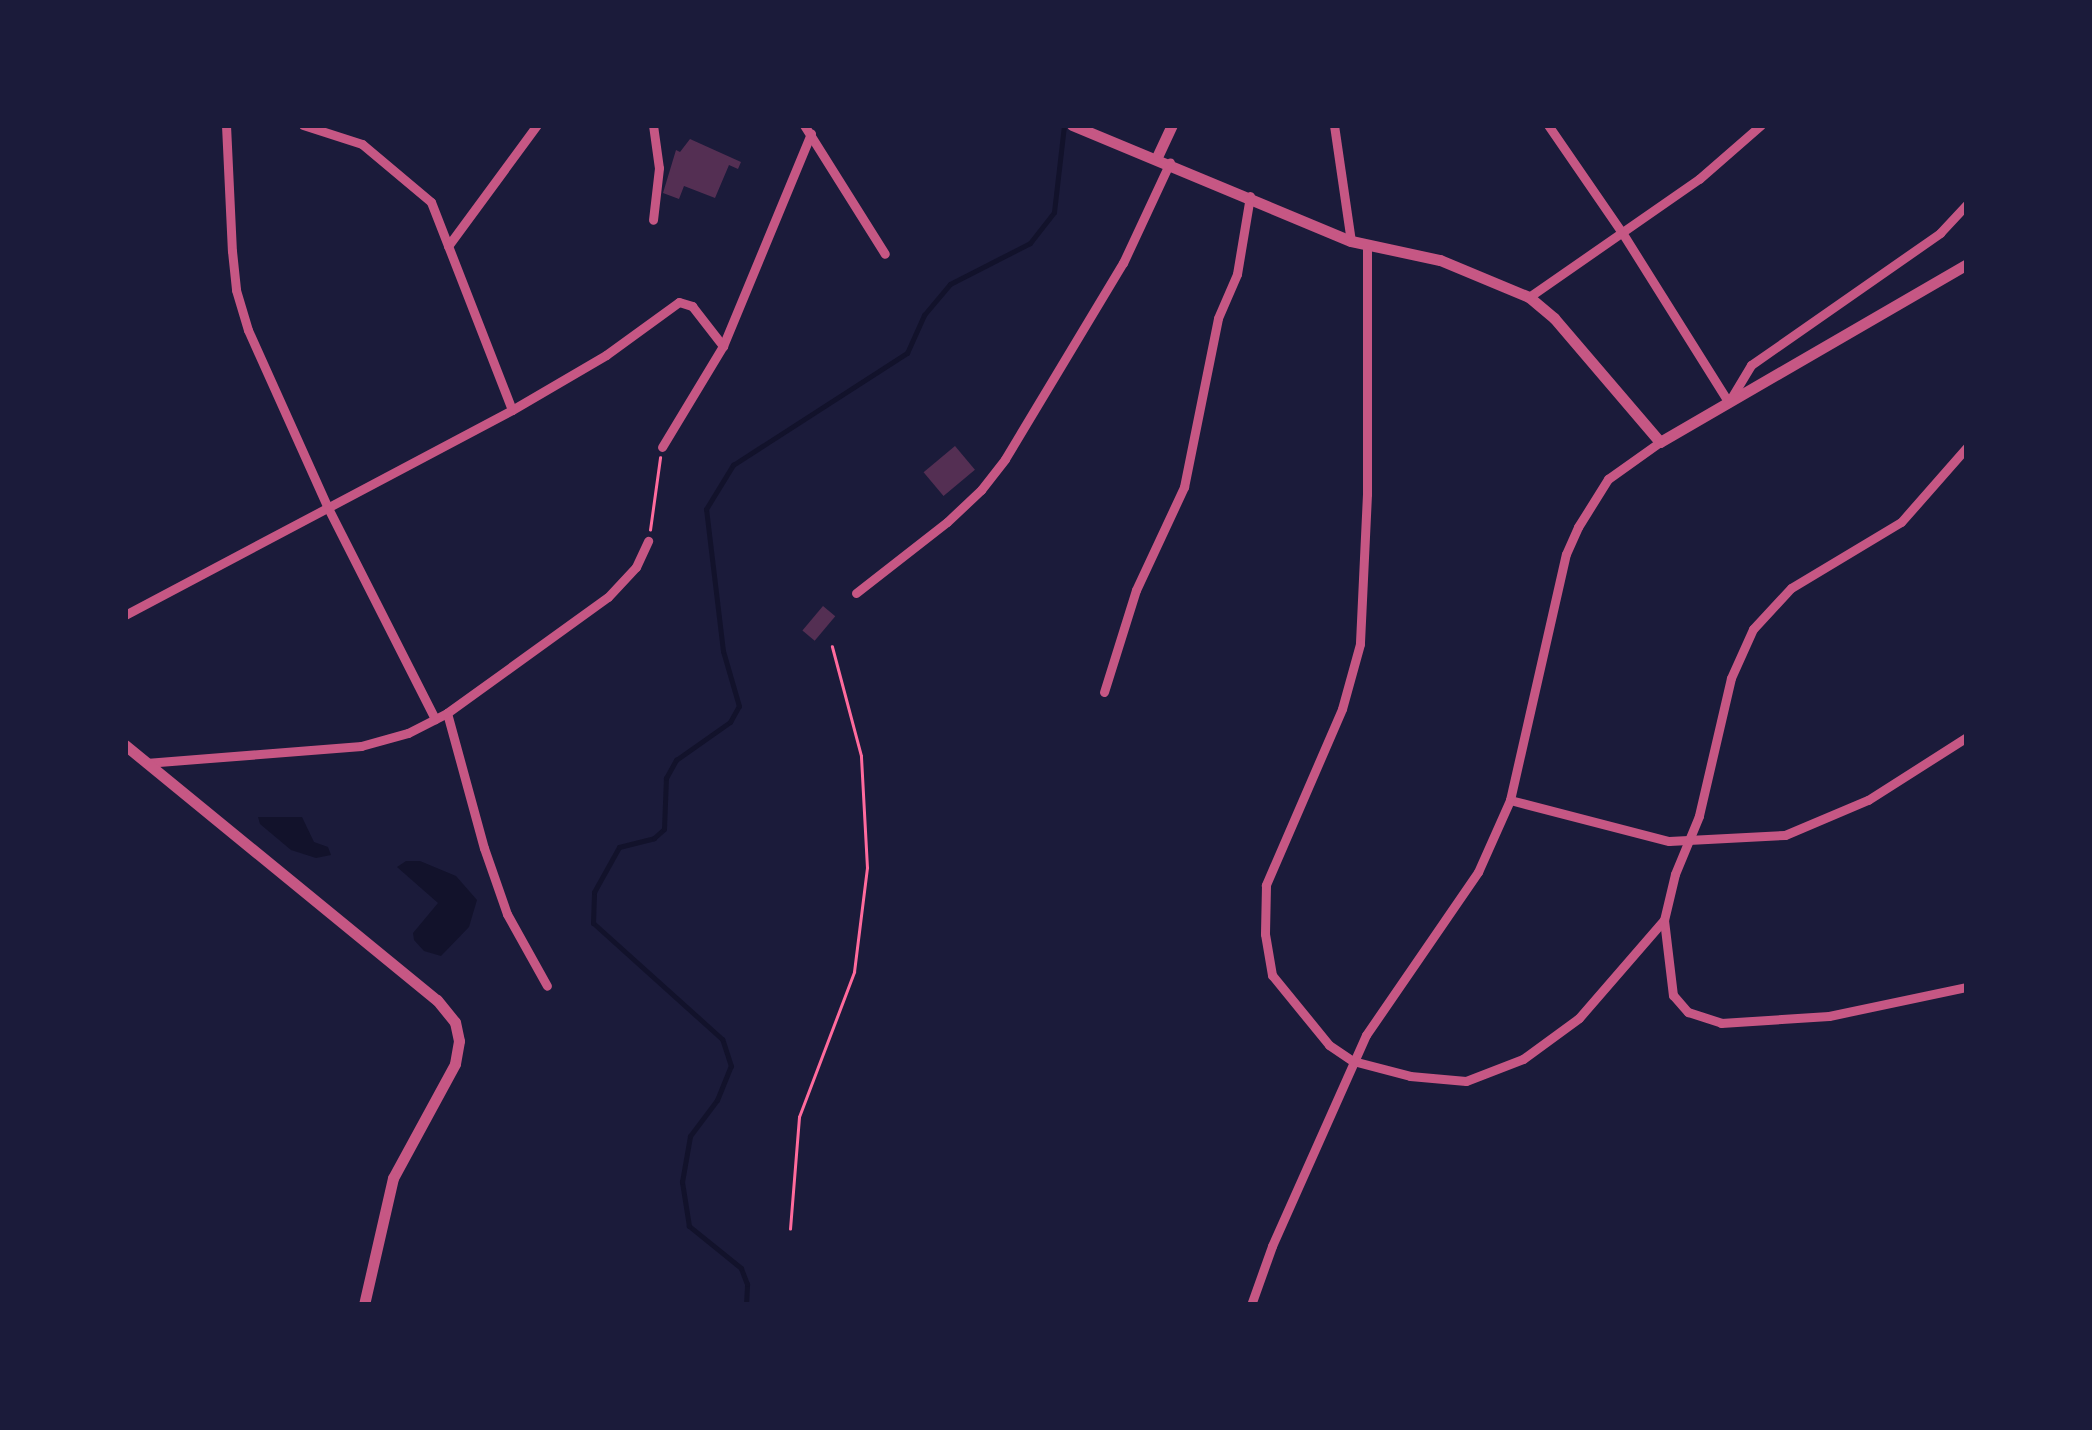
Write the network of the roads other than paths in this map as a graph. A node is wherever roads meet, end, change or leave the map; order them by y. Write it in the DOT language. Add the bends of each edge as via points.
graph roads {
  1 [pos="226,125"];
  2 [pos="303,125"];
  3 [pos="537,125"];
  4 [pos="653,125"];
  5 [pos="1172,125"];
  6 [pos="1334,125"];
  7 [pos="1548,125"];
  8 [pos="1076,126"];
  9 [pos="1754,127"];
  10 [pos="807,130"];
  11 [pos="1164,159"];
  12 [pos="1250,196"];
  13 [pos="1967,204"];
  14 [pos="653,220"];
  15 [pos="1624,234"];
  16 [pos="1351,241"];
  17 [pos="448,246"];
  18 [pos="1367,246"];
  19 [pos="885,254"];
  20 [pos="1967,264"];
  21 [pos="1530,297"];
  22 [pos="723,346"];
  23 [pos="1728,403"];
  24 [pos="512,410"];
  25 [pos="1660,442"];
  26 [pos="662,447"];
  27 [pos="1967,447"];
  28 [pos="328,506"];
  29 [pos="648,542"];
  30 [pos="856,593"];
  31 [pos="125,615"];
  32 [pos="1104,692"];
  33 [pos="447,712"];
  34 [pos="435,719"];
  35 [pos="1967,737"];
  36 [pos="125,745"];
  37 [pos="146,763"];
  38 [pos="1510,800"];
  39 [pos="1687,842"];
  40 [pos="1664,920"];
  41 [pos="547,986"];
  42 [pos="1967,987"];
  43 [pos="1353,1061"];
  44 [pos="364,1305"];
  45 [pos="1251,1305"];
  1 -- 28 [label="street" via="236,290 264,371"];
  2 -- 17 [label="street" via="380,154 432,202"];
  3 -- 17 [label="street"];
  4 -- 14 [label="street"];
  5 -- 11 [label="street"];
  6 -- 16 [label="street"];
  7 -- 15 [label="street"];
  8 -- 11 [label="street"];
  9 -- 15 [label="street" via="1700,179"];
  10 -- 19 [label="street"];
  10 -- 22 [label="street"];
  11 -- 12 [label="street"];
  11 -- 30 [label="street" via="1115,277 982,490"];
  12 -- 16 [label="street"];
  12 -- 32 [label="street" via="1184,487 1136,590"];
  13 -- 23 [label="street" via="1940,233 1751,365"];
  15 -- 21 [label="street"];
  15 -- 23 [label="street"];
  16 -- 18 [label="street"];
  17 -- 24 [label="street"];
  18 -- 21 [label="street" via="1440,260"];
  18 -- 43 [label="street" via="1360,644 1342,709 1272,869 1265,906 1268,957 1280,990 1329,1045"];
  20 -- 23 [label="street"];
  21 -- 25 [label="street"];
  22 -- 24 [label="street" via="692,306 678,302 606,355"];
  22 -- 26 [label="street"];
  23 -- 25 [label="street"];
  24 -- 28 [label="street"];
  25 -- 38 [label="street" via="1598,489 1566,554"];
  27 -- 39 [label="street" via="1901,522 1791,588 1765,612 1740,651"];
  28 -- 31 [label="street"];
  28 -- 34 [label="street"];
  29 -- 33 [label="street" via="608,597"];
  33 -- 34 [label="street"];
  33 -- 41 [label="street" via="507,914"];
  34 -- 37 [label="street" via="362,746"];
  35 -- 39 [label="street" via="1868,800 1799,832"];
  36 -- 37 [label="street"];
  37 -- 44 [label="street" via="437,1000 455,1022 455,1064 393,1178"];
  38 -- 39 [label="street"];
  38 -- 43 [label="street" via="1478,872 1382,1008"];
  39 -- 40 [label="street"];
  40 -- 42 [label="street" via="1673,995 1688,1012 1720,1023 1830,1016"];
  40 -- 43 [label="street" via="1590,1008 1523,1059 1466,1082"];
  43 -- 45 [label="street"];
}
